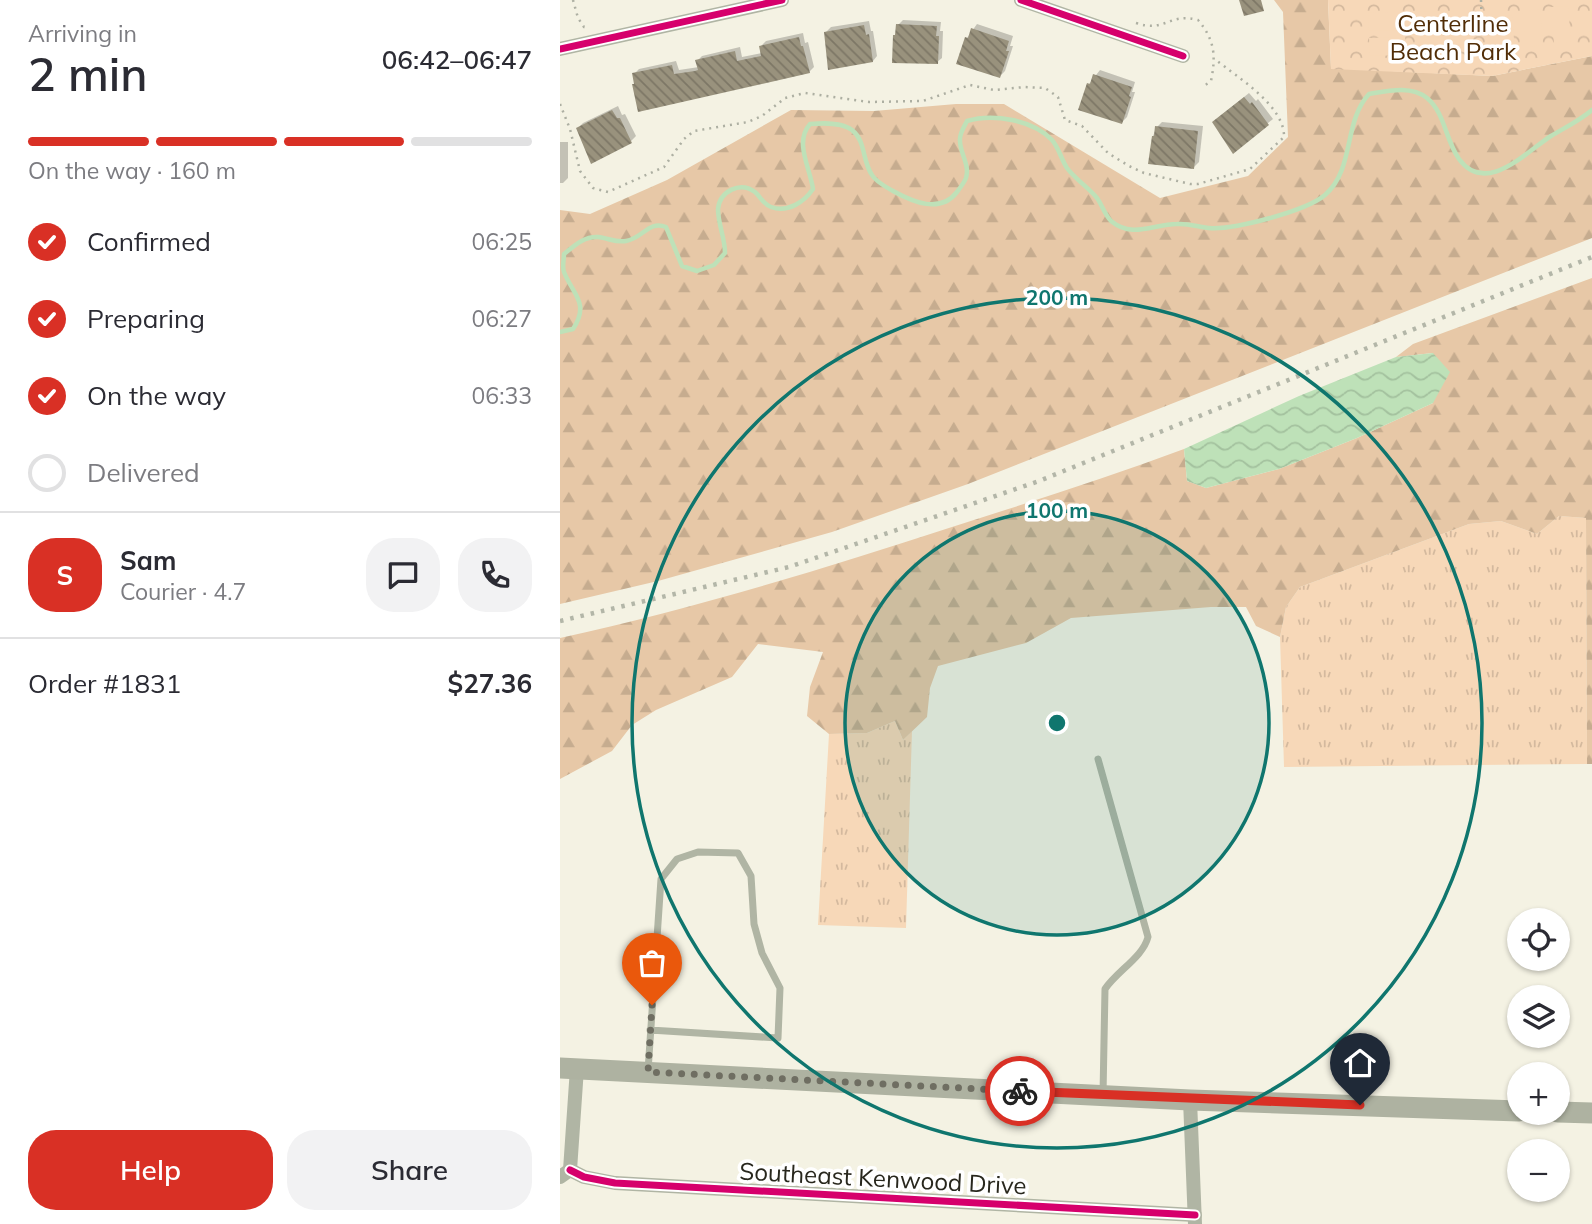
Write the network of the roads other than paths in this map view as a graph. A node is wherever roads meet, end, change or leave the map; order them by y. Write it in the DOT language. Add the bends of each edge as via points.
graph roads {
  1 [pos="782,0"];
  2 [pos="1021,0"];
  3 [pos="766,2"];
  4 [pos="560,49"];
  5 [pos="1183,56"];
  6 [pos="1098,759"];
  7 [pos="650,1030"];
  8 [pos="569,1068"];
  9 [pos="648,1072"];
  10 [pos="1103,1095"];
  11 [pos="1190,1100"];
  12 [pos="1507,1111"];
  13 [pos="1570,1112"];
  14 [pos="1592,1113"];
  15 [pos="565,1173"];
  16 [pos="1195,1219"];
  1 -- 3 [label="street"];
  2 -- 5 [label="street"];
  3 -- 4 [label="street"];
  6 -- 10 [label="lane" via="1148,937 1105,989"];
  7 -- 7 [label="lane" via="661,879 677,859 688,855 738,853 751,876 754,924 762,953 780,988 778,1038"];
  7 -- 9 [label="lane"];
  8 -- 9 [label="main road"];
  8 -- 15 [label="street"];
  9 -- 10 [label="main road"];
  10 -- 11 [label="main road"];
  11 -- 12 [label="main road"];
  11 -- 16 [label="street"];
  13 -- 14 [label="main road"];
  15 -- 16 [label="street, Southeast Kenwood Drive" via="615,1183"];
}
